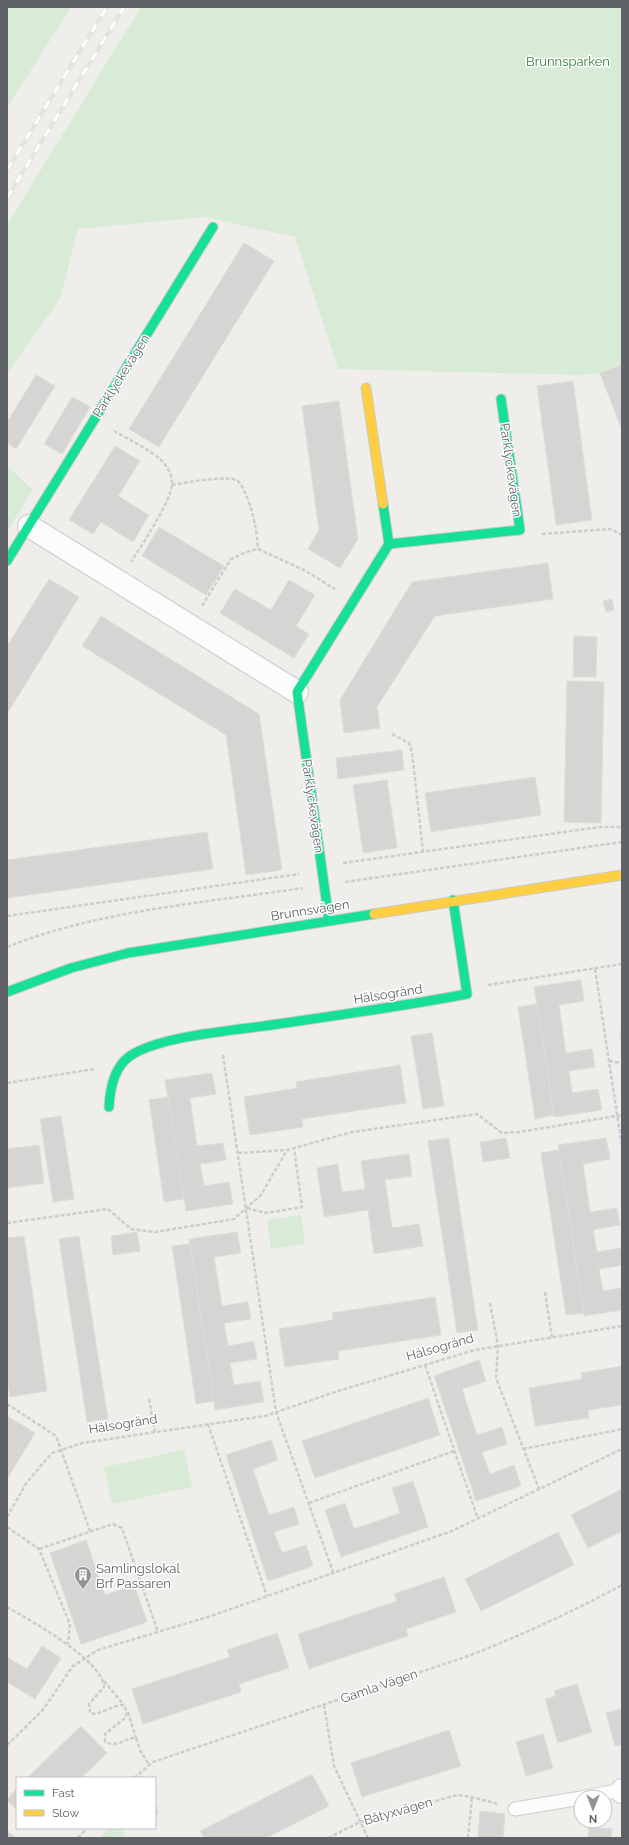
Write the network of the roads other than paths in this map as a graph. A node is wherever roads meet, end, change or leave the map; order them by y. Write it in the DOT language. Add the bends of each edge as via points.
graph roads {
  1 [pos="213,227"];
  2 [pos="366,388"];
  3 [pos="501,399"];
  4 [pos="29,526"];
  5 [pos="389,544"];
  6 [pos="7,561"];
  7 [pos="297,692"];
  8 [pos="622,875"];
  9 [pos="453,900"];
  10 [pos="329,920"];
  11 [pos="7,992"];
  12 [pos="109,1107"];
  13 [pos="573,1799"];
  14 [pos="516,1809"];
  1 -- 4 [label="street, Parklyckevägen"];
  2 -- 5 [label="street"];
  3 -- 5 [label="street, Parklyckevägen" via="520,530"];
  4 -- 6 [label="street, Parklyckevägen"];
  4 -- 7 [label="street"];
  5 -- 7 [label="street"];
  7 -- 10 [label="street, Parklyckevägen"];
  8 -- 9 [label="street, Brunnsvägen"];
  9 -- 10 [label="street, Brunnsvägen"];
  9 -- 12 [label="street, Hälsogränd" via="467,994 150,1046 130,1056 116,1071 110,1089"];
  10 -- 11 [label="street, Brunnsvägen" via="128,953 71,968"];
  13 -- 14 [label="lane"];
}
